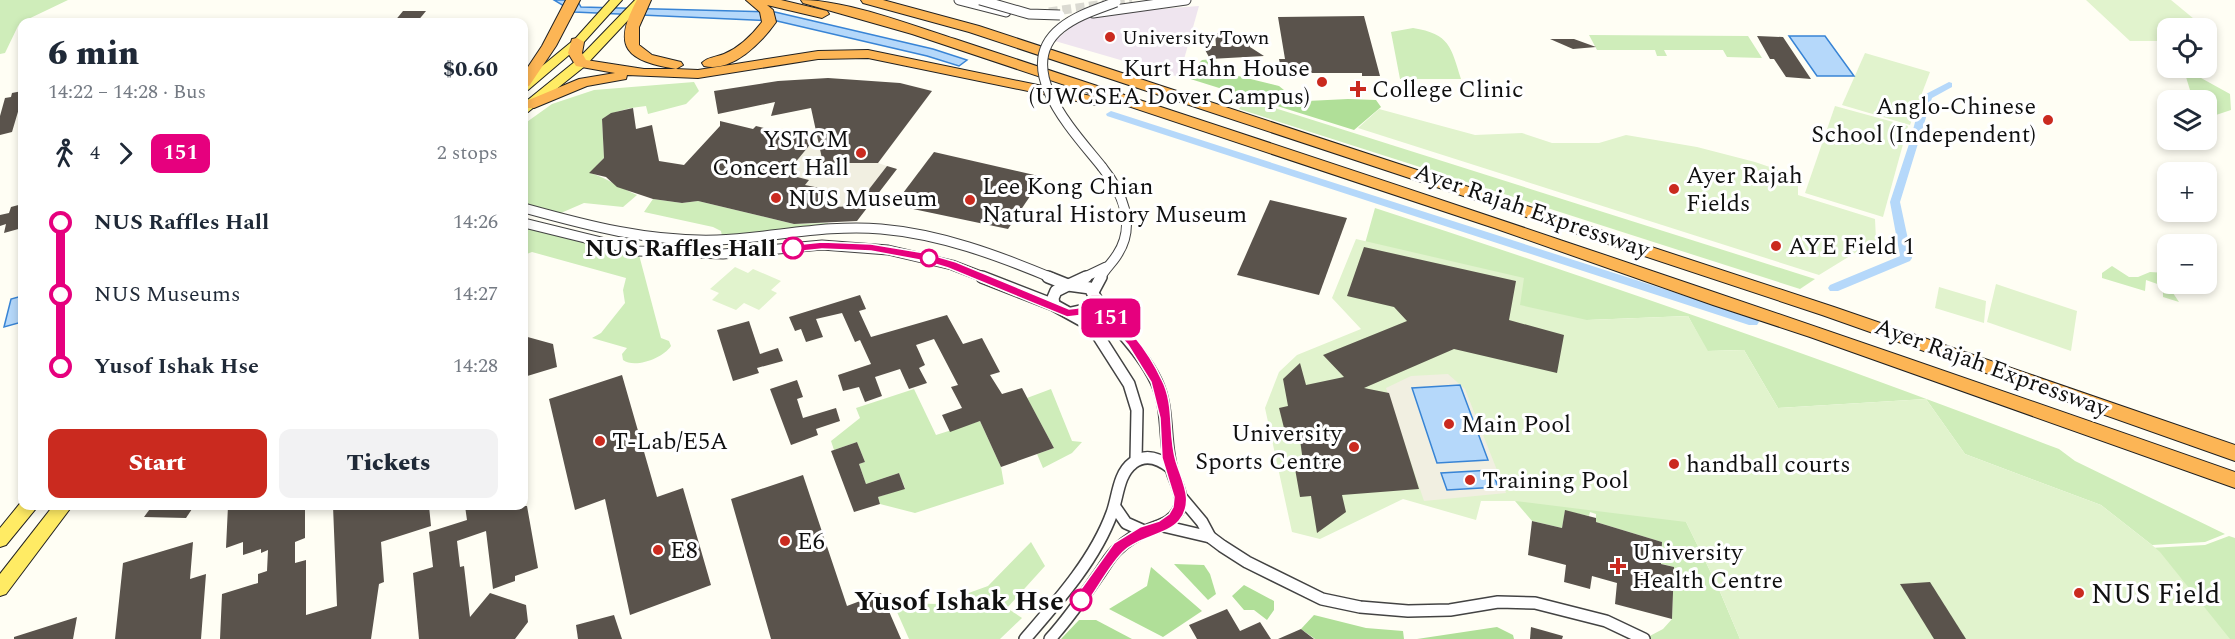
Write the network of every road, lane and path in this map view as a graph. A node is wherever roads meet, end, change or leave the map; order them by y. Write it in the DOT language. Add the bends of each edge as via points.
graph roads {
  1 [pos="573,0"];
  2 [pos="616,0"];
  3 [pos="642,0"];
  4 [pos="753,0"];
  5 [pos="808,0"];
  6 [pos="868,0"];
  7 [pos="899,0"];
  8 [pos="959,0"];
  9 [pos="980,0"];
  10 [pos="1186,0"];
  11 [pos="1120,1"];
  12 [pos="1181,1"];
  13 [pos="767,11"];
  14 [pos="1006,12"];
  15 [pos="1087,14"];
  16 [pos="974,29"];
  17 [pos="578,41"];
  18 [pos="952,45"];
  19 [pos="581,63"];
  20 [pos="644,74"];
  21 [pos="528,79"];
  22 [pos="528,82"];
  23 [pos="528,105"];
  24 [pos="1136,105"];
  25 [pos="528,106"];
  26 [pos="528,209"];
  27 [pos="528,224"];
  28 [pos="581,224"];
  29 [pos="596,228"];
  30 [pos="569,235"];
  31 [pos="634,236"];
  32 [pos="582,239"];
  33 [pos="638,251"];
  34 [pos="1106,267"];
  35 [pos="1073,283"];
  36 [pos="1094,295"];
  37 [pos="1058,308"];
  38 [pos="2235,453"];
  39 [pos="1136,460"];
  40 [pos="1171,468"];
  41 [pos="2235,480"];
  42 [pos="1181,497"];
  43 [pos="1115,507"];
  44 [pos="26,510"];
  45 [pos="60,510"];
  46 [pos="1163,526"];
  47 [pos="1144,531"];
  48 [pos="1210,537"];
  49 [pos="0,540"];
  50 [pos="0,588"];
  51 [pos="1025,639"];
  52 [pos="1050,639"];
  53 [pos="1644,639"];
  1 -- 21 [label="highway"];
  2 -- 17 [label="main road"];
  3 -- 13 [label="highway" via="631,25 631,46 635,52 655,63 689,67 727,60 754,43"];
  3 -- 19 [label="main road"];
  4 -- 13 [label="highway"];
  5 -- 18 [label="highway, Ayer Rajah Expressway"];
  6 -- 16 [label="highway, Ayer Rajah Expressway"];
  7 -- 16 [label="highway"];
  8 -- 14 [label="street"];
  9 -- 11 [label="street, bridge" via="1029,14 1062,15"];
  10 -- 12 [label="street"];
  11 -- 15 [label="street, bridge"];
  12 -- 15 [label="street, bridge"];
  13 -- 18 [label="highway"];
  15 -- 34 [label="street, bridge" via="1048,40 1041,64 1043,82 1056,106 1123,198 1127,213 1124,238 1117,256"];
  16 -- 38 [label="highway, Ayer Rajah Expressway" via="1817,308"];
  17 -- 19 [label="highway" via="575,53"];
  17 -- 22 [label="main road"];
  18 -- 24 [label="highway, Ayer Rajah Expressway"];
  19 -- 20 [label="highway"];
  19 -- 23 [label="main road"];
  20 -- 24 [label="highway" via="698,74 818,55 868,54 1114,105"];
  20 -- 25 [label="highway" via="584,82"];
  24 -- 41 [label="highway, Ayer Rajah Expressway" via="1500,224"];
  26 -- 28 [label="street"];
  27 -- 30 [label="street"];
  28 -- 29 [label="street"];
  28 -- 30 [label="street"];
  29 -- 31 [label="street"];
  29 -- 32 [label="street"];
  30 -- 32 [label="street"];
  31 -- 33 [label="street"];
  31 -- 35 [label="street" via="721,240 827,228 885,229 991,253"];
  32 -- 33 [label="street"];
  33 -- 37 [label="street" via="723,254 822,245 871,248 952,265"];
  34 -- 35 [label="street"];
  34 -- 36 [label="street"];
  35 -- 36 [label="street" via="1086,286"];
  35 -- 37 [label="street" via="1056,291 1053,298"];
  36 -- 37 [label="street" via="1093,305 1084,311 1073,313"];
  36 -- 40 [label="street" via="1099,306 1132,342 1157,382 1166,418"];
  37 -- 39 [label="street" via="1092,326 1130,384 1137,410"];
  39 -- 40 [label="street" via="1152,458"];
  39 -- 43 [label="street" via="1119,485"];
  40 -- 42 [label="street"];
  42 -- 46 [label="street" via="1180,508"];
  42 -- 48 [label="street"];
  43 -- 47 [label="street" via="1130,527"];
  43 -- 51 [label="street" via="1098,541"];
  44 -- 49 [label="main road"];
  45 -- 50 [label="main road"];
  46 -- 47 [label="street"];
  46 -- 48 [label="street"];
  47 -- 52 [label="street" via="1118,548"];
  48 -- 53 [label="street" via="1247,562 1322,599 1408,611 1498,602 1535,603 1606,621"];
}
